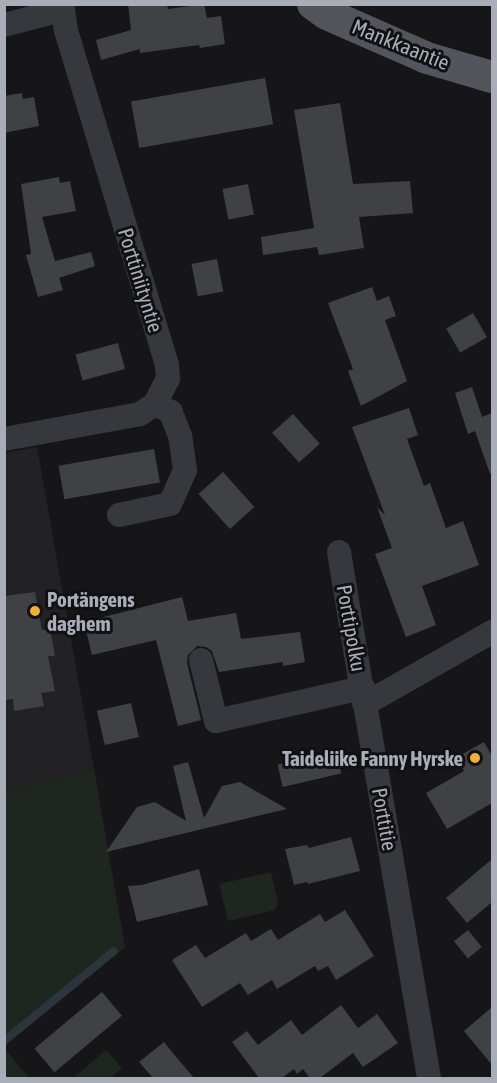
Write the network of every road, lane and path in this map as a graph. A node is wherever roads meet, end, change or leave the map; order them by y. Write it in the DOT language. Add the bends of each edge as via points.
graph roads {
  1 [pos="313,4"];
  2 [pos="62,7"];
  3 [pos="4,25"];
  4 [pos="492,77"];
  5 [pos="155,404"];
  6 [pos="4,439"];
  7 [pos="119,515"];
  8 [pos="339,552"];
  9 [pos="492,632"];
  10 [pos="201,660"];
  11 [pos="364,696"];
  12 [pos="429,1078"];
  1 -- 4 [label="main road, Mankkaantie" via="327,14 427,58"];
  2 -- 3 [label="street"];
  2 -- 5 [label="street, Porttiniityntie" via="167,364 168,380"];
  5 -- 6 [label="street" via="140,414"];
  5 -- 7 [label="street" via="171,412 180,436 185,470 170,504"];
  8 -- 11 [label="street, Porttipolku"];
  9 -- 11 [label="street"];
  10 -- 11 [label="street" via="216,721"];
  11 -- 12 [label="street, Porttitie"];
}
